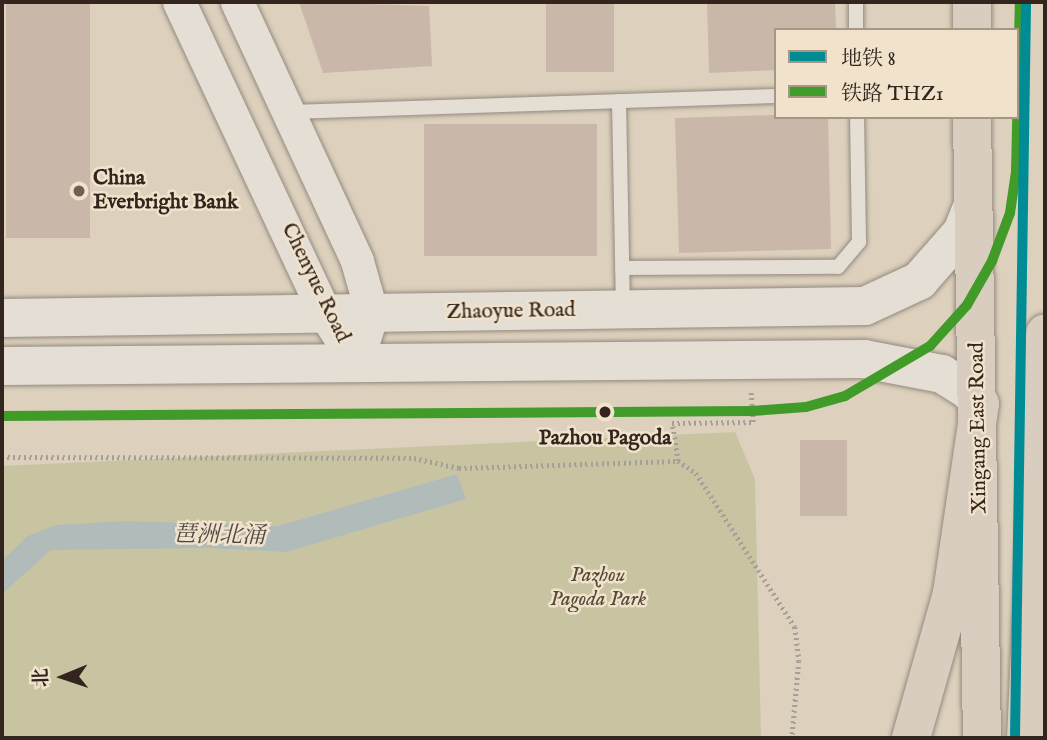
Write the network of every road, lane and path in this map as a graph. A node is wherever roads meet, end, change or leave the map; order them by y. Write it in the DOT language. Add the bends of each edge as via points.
graph roads {
  1 [pos="179,2"];
  2 [pos="237,2"];
  3 [pos="856,2"];
  4 [pos="972,2"];
  5 [pos="856,28"];
  6 [pos="972,28"];
  7 [pos="774,96"];
  8 [pos="619,101"];
  9 [pos="290,112"];
  10 [pos="857,119"];
  11 [pos="972,119"];
  12 [pos="973,205"];
  13 [pos="622,268"];
  14 [pos="623,311"];
  15 [pos="325,314"];
  16 [pos="372,314"];
  17 [pos="2,317"];
  18 [pos="1045,332"];
  19 [pos="1045,352"];
  20 [pos="1045,358"];
  21 [pos="356,363"];
  22 [pos="1045,364"];
  23 [pos="2,366"];
  24 [pos="751,388"];
  25 [pos="980,404"];
  26 [pos="2,457"];
  27 [pos="678,461"];
  28 [pos="792,738"];
  29 [pos="911,738"];
  30 [pos="982,738"];
  31 [pos="1026,738"];
  1 -- 15 [label="street, Chenyue Road"];
  2 -- 9 [label="street, Chenyue Road"];
  3 -- 5 [label="lane"];
  4 -- 6 [label="main road"];
  7 -- 8 [label="lane"];
  8 -- 9 [label="lane"];
  8 -- 13 [label="lane"];
  9 -- 16 [label="street, Chenyue Road" via="343,228"];
  10 -- 13 [label="lane" via="859,242 838,267"];
  11 -- 12 [label="main road, Xingang East Road"];
  12 -- 14 [label="main road, Zhaoyue Road" via="962,232 944,256 919,281 879,303 811,310"];
  12 -- 25 [label="main road, Xingang East Road"];
  13 -- 14 [label="lane"];
  14 -- 16 [label="main road, Zhaoyue Road"];
  15 -- 16 [label="main road, Zhaoyue Road"];
  15 -- 17 [label="main road, Zhaoyue Road"];
  15 -- 21 [label="street, Chenyue Road"];
  16 -- 21 [label="street, Chenyue Road"];
  18 -- 19 [label="main road"];
  19 -- 20 [label="main road"];
  19 -- 22 [label="main road"];
  19 -- 31 [label="main road"];
  21 -- 23 [label="main road"];
  21 -- 25 [label="main road" via="864,359 943,374"];
  24 -- 27 [label="path" via="753,422 672,423"];
  25 -- 29 [label="main road" via="952,593"];
  25 -- 30 [label="main road, Xingang East Road"];
  26 -- 27 [label="path" via="414,458 459,468"];
  27 -- 28 [label="path" via="696,473 795,627 799,662"];
}
